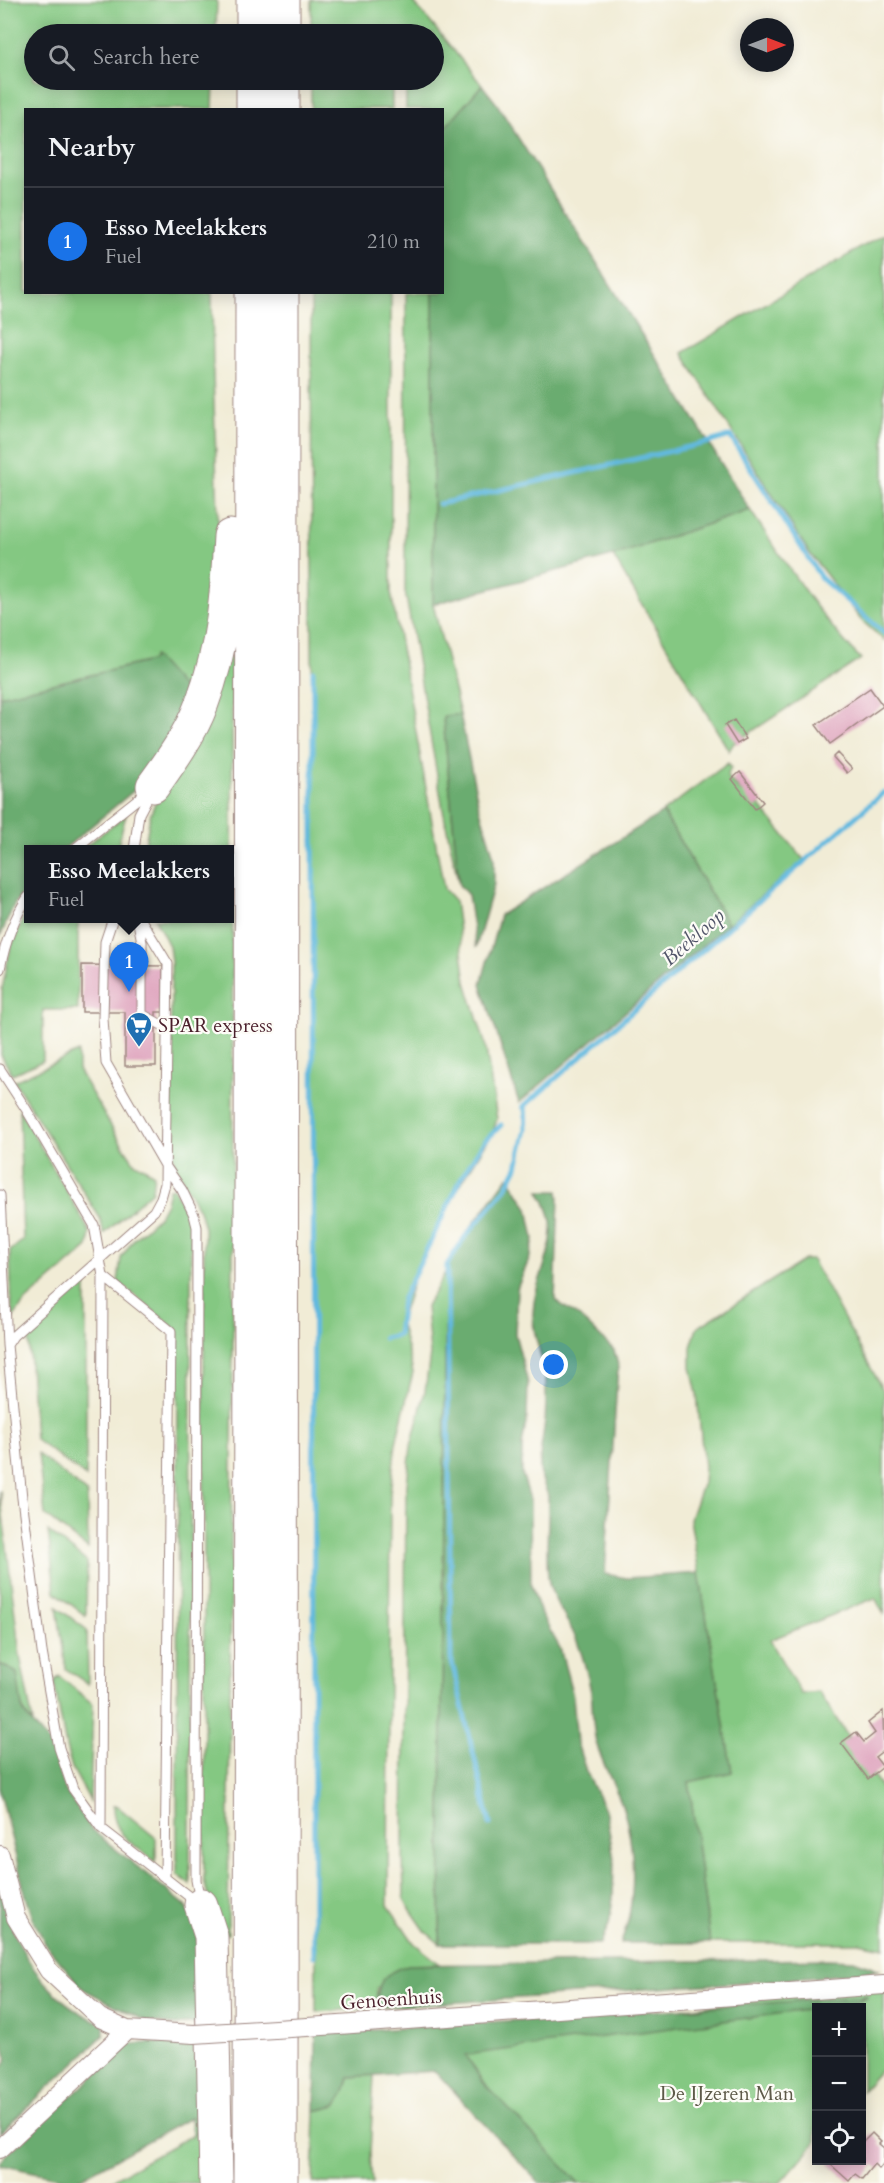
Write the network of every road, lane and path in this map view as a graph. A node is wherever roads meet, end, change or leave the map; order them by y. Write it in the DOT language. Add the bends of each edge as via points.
graph roads {
  1 [pos="253,0"];
  2 [pos="283,0"];
  3 [pos="253,24"];
  4 [pos="283,24"];
  5 [pos="253,90"];
  6 [pos="283,90"];
  7 [pos="253,108"];
  8 [pos="283,108"];
  9 [pos="252,294"];
  10 [pos="282,294"];
  11 [pos="252,368"];
  12 [pos="153,786"];
  13 [pos="78,845"];
  14 [pos="135,845"];
  15 [pos="24,903"];
  16 [pos="111,923"];
  17 [pos="139,923"];
  18 [pos="141,923"];
  19 [pos="0,969"];
  20 [pos="167,1028"];
  21 [pos="0,1069"];
  22 [pos="166,1167"];
  23 [pos="0,1195"];
  24 [pos="100,1258"];
  25 [pos="103,1276"];
  26 [pos="7,1346"];
  27 [pos="101,1828"];
  28 [pos="0,1855"];
  29 [pos="165,1878"];
  30 [pos="201,1905"];
  31 [pos="884,1985"];
  32 [pos="127,2030"];
  33 [pos="0,2149"];
  34 [pos="216,2183"];
  35 [pos="250,2183"];
  36 [pos="281,2183"];
  1 -- 3 [label="highway"];
  2 -- 4 [label="highway"];
  5 -- 7 [label="highway"];
  6 -- 8 [label="highway"];
  9 -- 11 [label="highway"];
  10 -- 36 [label="highway"];
  11 -- 12 [label="highway" via="234,464 221,641 202,705"];
  11 -- 35 [label="highway"];
  12 -- 13 [label="lane"];
  12 -- 14 [label="lane" via="139,814"];
  15 -- 19 [label="lane" via="5,944"];
  16 -- 22 [label="lane" via="105,942 106,1063"];
  17 -- 20 [label="lane" via="142,1014"];
  18 -- 20 [label="lane" via="168,964"];
  20 -- 22 [label="lane"];
  21 -- 24 [label="lane" via="94,1225"];
  22 -- 24 [label="lane" via="161,1198 154,1211"];
  22 -- 30 [label="lane" via="182,1190 197,1227 196,1880"];
  23 -- 26 [label="lane"];
  24 -- 25 [label="lane"];
  24 -- 26 [label="lane" via="13,1336"];
  25 -- 27 [label="lane"];
  25 -- 29 [label="lane" via="171,1331"];
  26 -- 27 [label="lane" via="22,1498 59,1748 73,1789"];
  27 -- 29 [label="lane"];
  28 -- 32 [label="street, Genoenhuis" via="16,1918 49,1971 100,2018"];
  29 -- 30 [label="lane"];
  30 -- 34 [label="highway" via="211,1936"];
  31 -- 32 [label="street, Genoenhuis, bridge" via="194,2034"];
  32 -- 33 [label="street"];
}
